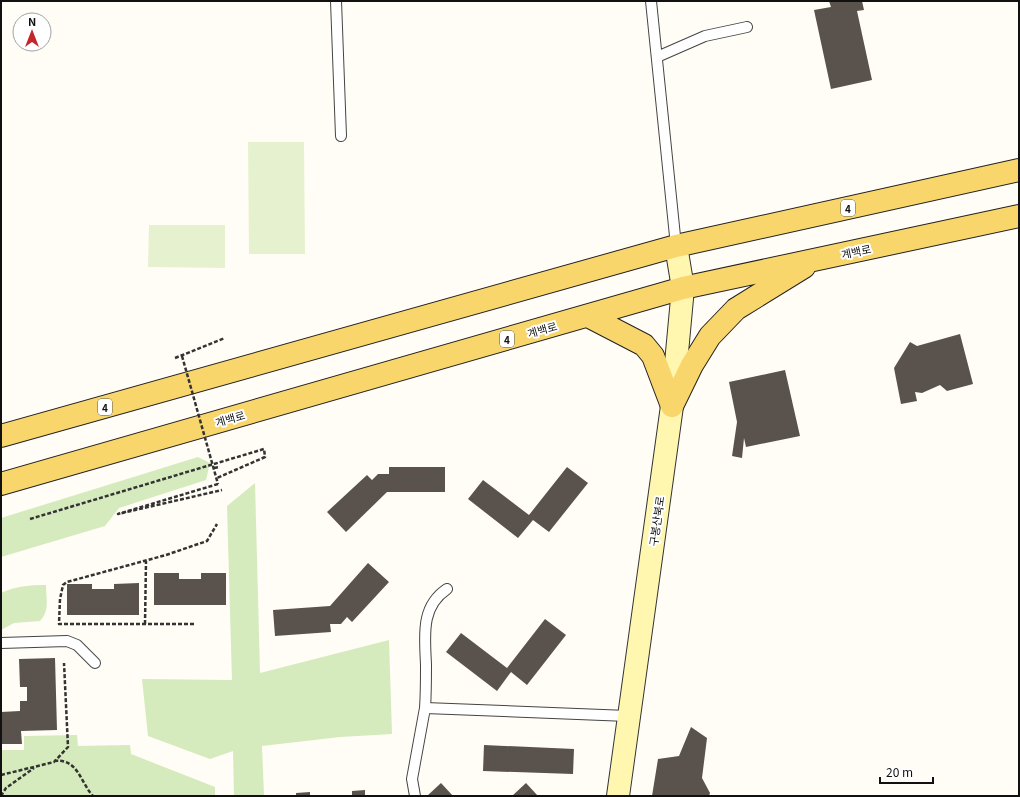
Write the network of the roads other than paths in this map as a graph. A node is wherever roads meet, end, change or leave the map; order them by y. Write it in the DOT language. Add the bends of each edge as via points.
graph roads {
  1 [pos="336,1"];
  2 [pos="651,1"];
  3 [pos="747,27"];
  4 [pos="657,56"];
  5 [pos="341,136"];
  6 [pos="1019,170"];
  7 [pos="1019,216"];
  8 [pos="676,246"];
  9 [pos="814,260"];
  10 [pos="683,288"];
  11 [pos="588,316"];
  12 [pos="672,406"];
  13 [pos="1,436"];
  14 [pos="1,484"];
  15 [pos="447,589"];
  16 [pos="1,643"];
  17 [pos="95,663"];
  18 [pos="425,708"];
  19 [pos="628,716"];
  20 [pos="415,796"];
  21 [pos="618,796"];
  1 -- 5 [label="lane"];
  2 -- 4 [label="lane"];
  3 -- 4 [label="lane" via="705,36"];
  4 -- 8 [label="lane"];
  6 -- 8 [label="main road, 4"];
  7 -- 9 [label="main road, 계백로 / 4"];
  8 -- 10 [label="main road, 구봉산북로"];
  8 -- 13 [label="main road, 4"];
  9 -- 10 [label="main road, 계백로 / 4"];
  9 -- 12 [label="main road" via="736,309 710,336"];
  10 -- 11 [label="main road, 계백로 / 4"];
  10 -- 12 [label="main road, 구봉산북로"];
  11 -- 12 [label="main road" via="644,345 653,356"];
  11 -- 14 [label="main road, 계백로 / 4"];
  12 -- 19 [label="main road, 구봉산북로"];
  15 -- 18 [label="lane" via="438,596 428,613 424,638"];
  16 -- 17 [label="lane" via="67,641 77,645"];
  18 -- 19 [label="lane"];
  18 -- 20 [label="lane" via="412,778"];
  19 -- 21 [label="main road, 구봉산북로"];
}
